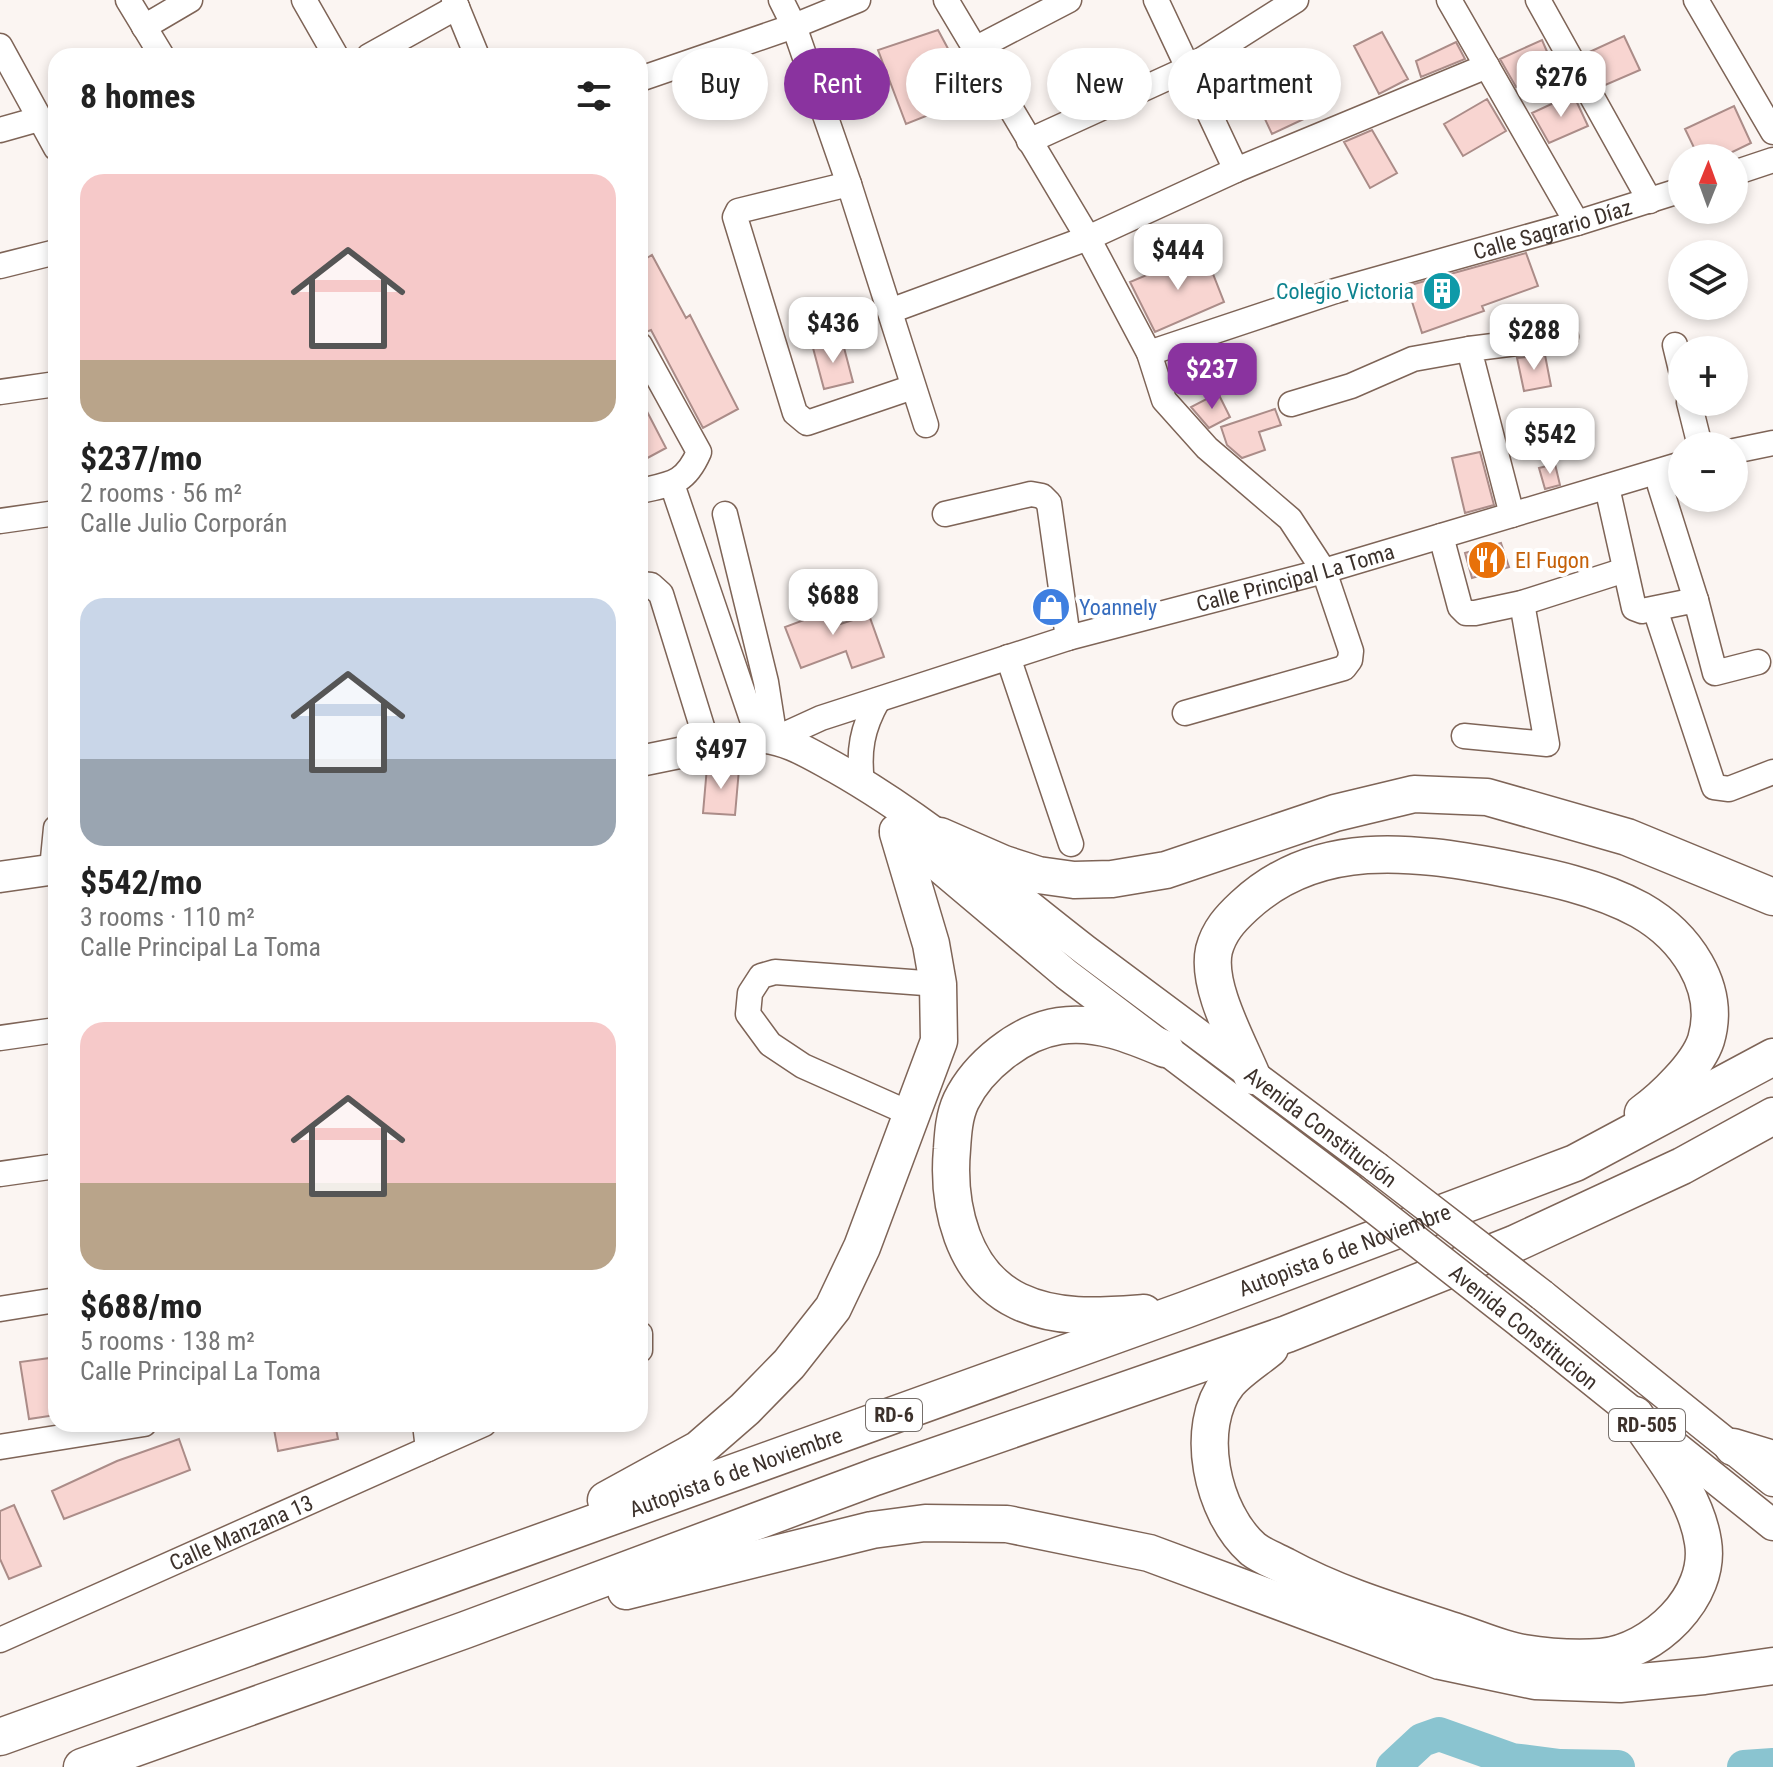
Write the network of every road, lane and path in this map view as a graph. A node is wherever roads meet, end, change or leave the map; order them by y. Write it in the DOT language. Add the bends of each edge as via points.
graph roads {
  1 [pos="128,0"];
  2 [pos="190,0"];
  3 [pos="304,0"];
  4 [pos="781,0"];
  5 [pos="858,0"];
  6 [pos="946,0"];
  7 [pos="1069,0"];
  8 [pos="1156,0"];
  9 [pos="1296,0"];
  10 [pos="1538,0"];
  11 [pos="1696,0"];
  12 [pos="1458,3"];
  13 [pos="455,4"];
  14 [pos="794,26"];
  15 [pos="144,27"];
  16 [pos="0,46"];
  17 [pos="157,48"];
  18 [pos="331,48"];
  19 [pos="382,48"];
  20 [pos="474,48"];
  21 [pos="974,48"];
  22 [pos="977,48"];
  23 [pos="1179,48"];
  24 [pos="1220,48"];
  25 [pos="1487,66"];
  26 [pos="648,76"];
  27 [pos="1168,78"];
  28 [pos="39,119"];
  29 [pos="1017,120"];
  30 [pos="1213,120"];
  31 [pos="0,130"];
  32 [pos="1773,132"];
  33 [pos="48,134"];
  34 [pos="1029,141"];
  35 [pos="1773,160"];
  36 [pos="1748,168"];
  37 [pos="1236,170"];
  38 [pos="849,184"];
  39 [pos="1668,195"];
  40 [pos="1650,201"];
  41 [pos="1577,223"];
  42 [pos="1088,238"];
  43 [pos="48,254"];
  44 [pos="0,266"];
  45 [pos="890,311"];
  46 [pos="1566,337"];
  47 [pos="1469,349"];
  48 [pos="1149,353"];
  49 [pos="648,360"];
  50 [pos="48,385"];
  51 [pos="913,387"];
  52 [pos="0,392"];
  53 [pos="1291,404"];
  54 [pos="926,425"];
  55 [pos="1773,443"];
  56 [pos="1748,448"];
  57 [pos="1668,468"];
  58 [pos="672,484"];
  59 [pos="1660,486"];
  60 [pos="1607,487"];
  61 [pos="648,489"];
  62 [pos="48,514"];
  63 [pos="725,514"];
  64 [pos="945,514"];
  65 [pos="1512,515"];
  66 [pos="0,521"];
  67 [pos="1441,536"];
  68 [pos="1625,570"];
  69 [pos="1324,571"];
  70 [pos="648,585"];
  71 [pos="1696,600"];
  72 [pos="1522,603"];
  73 [pos="1655,609"];
  74 [pos="1068,638"];
  75 [pos="1008,657"];
  76 [pos="1758,662"];
  77 [pos="878,700"];
  78 [pos="1185,713"];
  79 [pos="1464,736"];
  80 [pos="767,738"];
  81 [pos="708,746"];
  82 [pos="648,759"];
  83 [pos="1773,772"];
  84 [pos="862,783"];
  85 [pos="898,833"];
  86 [pos="940,836"];
  87 [pos="1071,844"];
  88 [pos="48,870"];
  89 [pos="0,877"];
  90 [pos="1773,897"];
  91 [pos="938,984"];
  92 [pos="48,1031"];
  93 [pos="0,1038"];
  94 [pos="1165,1049"];
  95 [pos="1773,1057"];
  96 [pos="1252,1076"];
  97 [pos="911,1114"];
  98 [pos="1773,1116"];
  99 [pos="1773,1144"];
  100 [pos="1575,1163"];
  101 [pos="1682,1166"];
  102 [pos="48,1167"];
  103 [pos="0,1174"];
  104 [pos="1350,1189"];
  105 [pos="48,1301"];
  106 [pos="0,1309"];
  107 [pos="1185,1310"];
  108 [pos="1287,1334"];
  109 [pos="1635,1415"];
  110 [pos="94,1432"];
  111 [pos="426,1432"];
  112 [pos="466,1432"];
  113 [pos="0,1447"];
  114 [pos="1733,1447"];
  115 [pos="428,1449"];
  116 [pos="1773,1459"];
  117 [pos="1773,1481"];
  118 [pos="1773,1525"];
  119 [pos="465,1630"];
  120 [pos="0,1640"];
  121 [pos="1773,1666"];
  122 [pos="123,1693"];
  123 [pos="0,1737"];
  124 [pos="82,1767"];
  1 -- 15 [label="street"];
  2 -- 15 [label="street"];
  3 -- 18 [label="street"];
  4 -- 14 [label="street"];
  5 -- 14 [label="street"];
  6 -- 21 [label="street"];
  7 -- 22 [label="street"];
  8 -- 23 [label="street"];
  9 -- 24 [label="street"];
  10 -- 40 [label="street"];
  11 -- 32 [label="street"];
  12 -- 25 [label="street"];
  13 -- 19 [label="street"];
  13 -- 20 [label="street"];
  14 -- 26 [label="street"];
  14 -- 38 [label="street"];
  15 -- 17 [label="street"];
  16 -- 28 [label="street"];
  25 -- 37 [label="street"];
  25 -- 41 [label="street"];
  27 -- 34 [label="street"];
  28 -- 31 [label="street"];
  28 -- 33 [label="street"];
  29 -- 34 [label="street"];
  30 -- 37 [label="street"];
  34 -- 42 [label="street"];
  35 -- 36 [label="street"];
  37 -- 42 [label="street"];
  38 -- 45 [label="street"];
  38 -- 51 [label="street" via="738,211 735,217 795,413 807,423"];
  39 -- 40 [label="street, Calle Sagrario Díaz"];
  40 -- 41 [label="street, Calle Sagrario Díaz"];
  41 -- 48 [label="street, Calle Sagrario Díaz" via="1335,291"];
  42 -- 45 [label="street"];
  42 -- 48 [label="street"];
  43 -- 44 [label="street"];
  45 -- 51 [label="street"];
  46 -- 47 [label="street"];
  47 -- 53 [label="street" via="1413,359"];
  47 -- 65 [label="street"];
  48 -- 69 [label="street" via="1164,400 1207,448 1290,519"];
  49 -- 58 [label="street" via="699,452 691,471"];
  50 -- 52 [label="street"];
  51 -- 54 [label="street"];
  55 -- 56 [label="street"];
  57 -- 60 [label="street, Calle Principal La Toma"];
  58 -- 61 [label="street"];
  58 -- 80 [label="street"];
  59 -- 71 [label="street"];
  60 -- 65 [label="street, Calle Principal La Toma"];
  60 -- 68 [label="street"];
  62 -- 66 [label="street"];
  63 -- 80 [label="street" via="766,682"];
  64 -- 74 [label="street" via="1031,494 1049,503"];
  65 -- 67 [label="street, Calle Principal La Toma"];
  67 -- 69 [label="street, Calle Principal La Toma"];
  67 -- 72 [label="street" via="1466,613"];
  68 -- 72 [label="street"];
  68 -- 73 [label="street" via="1634,608"];
  69 -- 74 [label="street, Calle Principal La Toma"];
  69 -- 78 [label="street" via="1351,651 1344,668"];
  70 -- 81 [label="street" via="661,594"];
  71 -- 73 [label="street"];
  71 -- 76 [label="street" via="1715,673"];
  72 -- 79 [label="street" via="1547,744"];
  73 -- 83 [label="street" via="1714,787 1729,789"];
  74 -- 75 [label="street, Calle Principal La Toma"];
  75 -- 77 [label="street, Calle Principal La Toma"];
  75 -- 87 [label="street"];
  77 -- 80 [label="street, Calle Principal La Toma"];
  77 -- 84 [label="street" via="862,736"];
  80 -- 81 [label="main road"];
  80 -- 84 [label="main road, Avenida Constitución / RD-505" via="796,746"];
  81 -- 82 [label="main road"];
  84 -- 85 [label="main road, Avenida Constitución / RD-505"];
  84 -- 86 [label="main road, Avenida Constitución / RD-505"];
  85 -- 91 [label="highway"];
  85 -- 94 [label="main road, Avenida Constitución / RD-505"];
  86 -- 90 [label="highway" via="1038,875 1112,879 1166,870 1335,813 1414,794 1487,797 1627,837"];
  86 -- 96 [label="main road, Avenida Constitución / RD-505"];
  88 -- 89 [label="main road"];
  91 -- 97 [label="highway" via="939,1041"];
  91 -- 97 [label="street" via="775,972 761,976 750,993 748,1014 770,1044 803,1066"];
  92 -- 93 [label="street"];
  94 -- 104 [label="main road, Avenida Constitución / RD-505"];
  94 -- 107 [label="highway" via="1128,1033 1060,1026 1029,1035 1000,1055 977,1076 961,1102 953,1127 952,1201 970,1252 989,1280 1016,1300 1074,1315"];
  95 -- 100 [label="highway, Autopista 6 de Noviembre / RD-6"];
  96 -- 100 [label="highway" via="1213,970 1224,929 1261,891 1325,863 1393,853 1551,877 1639,910 1665,928 1689,950 1703,978 1708,1010 1705,1041 1660,1101"];
  96 -- 114 [label="main road, Avenida Constitución / RD-505, bridge"];
  97 -- 122 [label="highway" via="862,1247 833,1308 789,1364 699,1449 608,1500 509,1540 164,1660"];
  98 -- 101 [label="highway, RD-6"];
  99 -- 101 [label="highway"];
  100 -- 107 [label="highway, Autopista 6 de Noviembre / RD-6"];
  101 -- 108 [label="highway, RD-6" via="1514,1244"];
  102 -- 103 [label="street"];
  104 -- 109 [label="main road, Avenida Constitucion / RD-505, bridge"];
  105 -- 106 [label="street"];
  107 -- 122 [label="highway, Autopista 6 de Noviembre / RD-6"];
  108 -- 109 [label="highway" via="1229,1382 1216,1406 1209,1439 1211,1470 1233,1524 1253,1549 1310,1580 1521,1653 1604,1657 1635,1647 1674,1621 1690,1598 1702,1570 1704,1544 1695,1512"];
  108 -- 119 [label="highway, RD-6" via="875,1477"];
  109 -- 118 [label="main road, Avenida Constitucion / RD-505"];
  110 -- 113 [label="street"];
  111 -- 115 [label="street"];
  112 -- 115 [label="street, Calle Manzana 13"];
  114 -- 116 [label="highway"];
  114 -- 117 [label="main road, Avenida Constitución / RD-505"];
  115 -- 120 [label="street, Calle Manzana 13"];
  119 -- 121 [label="highway" via="872,1530 925,1523 1007,1524 1149,1553 1440,1661 1535,1681 1620,1684"];
  119 -- 124 [label="highway, RD-6"];
  122 -- 123 [label="highway, Autopista 6 de Noviembre / RD-6"];
}
